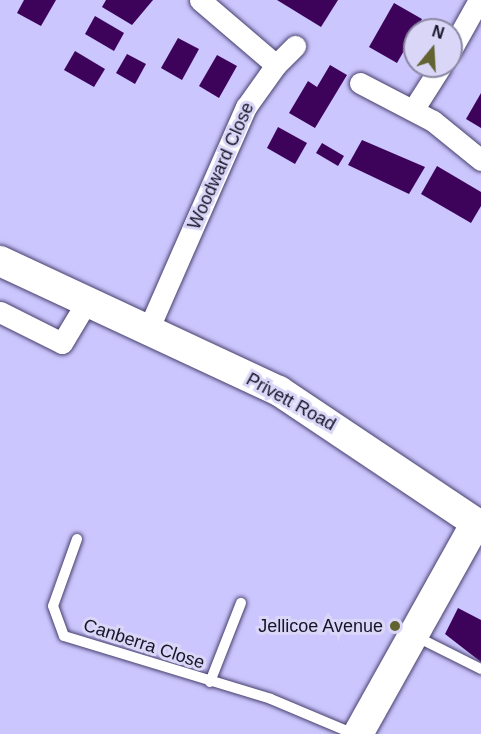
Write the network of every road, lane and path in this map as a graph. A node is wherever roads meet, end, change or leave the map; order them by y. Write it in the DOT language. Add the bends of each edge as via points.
graph roads {
  1 [pos="200,0"];
  2 [pos="479,0"];
  3 [pos="463,29"];
  4 [pos="295,46"];
  5 [pos="276,65"];
  6 [pos="433,78"];
  7 [pos="360,84"];
  8 [pos="412,110"];
  9 [pos="481,160"];
  10 [pos="0,261"];
  11 [pos="86,303"];
  12 [pos="0,312"];
  13 [pos="148,330"];
  14 [pos="478,524"];
  15 [pos="77,539"];
  16 [pos="242,603"];
  17 [pos="415,635"];
  18 [pos="481,669"];
  19 [pos="210,682"];
  20 [pos="354,734"];
  21 [pos="358,734"];
  1 -- 5 [label="street"];
  2 -- 3 [label="street"];
  4 -- 5 [label="street, Woodward Close"];
  5 -- 13 [label="street, Woodward Close" via="246,107"];
  6 -- 8 [label="street"];
  7 -- 8 [label="street"];
  8 -- 9 [label="street" via="462,140"];
  10 -- 11 [label="main road, Privett Road"];
  11 -- 12 [label="street" via="62,343"];
  11 -- 13 [label="main road, Privett Road"];
  13 -- 14 [label="main road, Privett Road" via="279,391"];
  14 -- 17 [label="main road"];
  15 -- 19 [label="lane, Canberra Close" via="53,606 64,636"];
  16 -- 19 [label="lane, Canberra Close"];
  17 -- 18 [label="lane"];
  17 -- 21 [label="main road"];
  19 -- 20 [label="lane, Canberra Close" via="271,699"];
}
